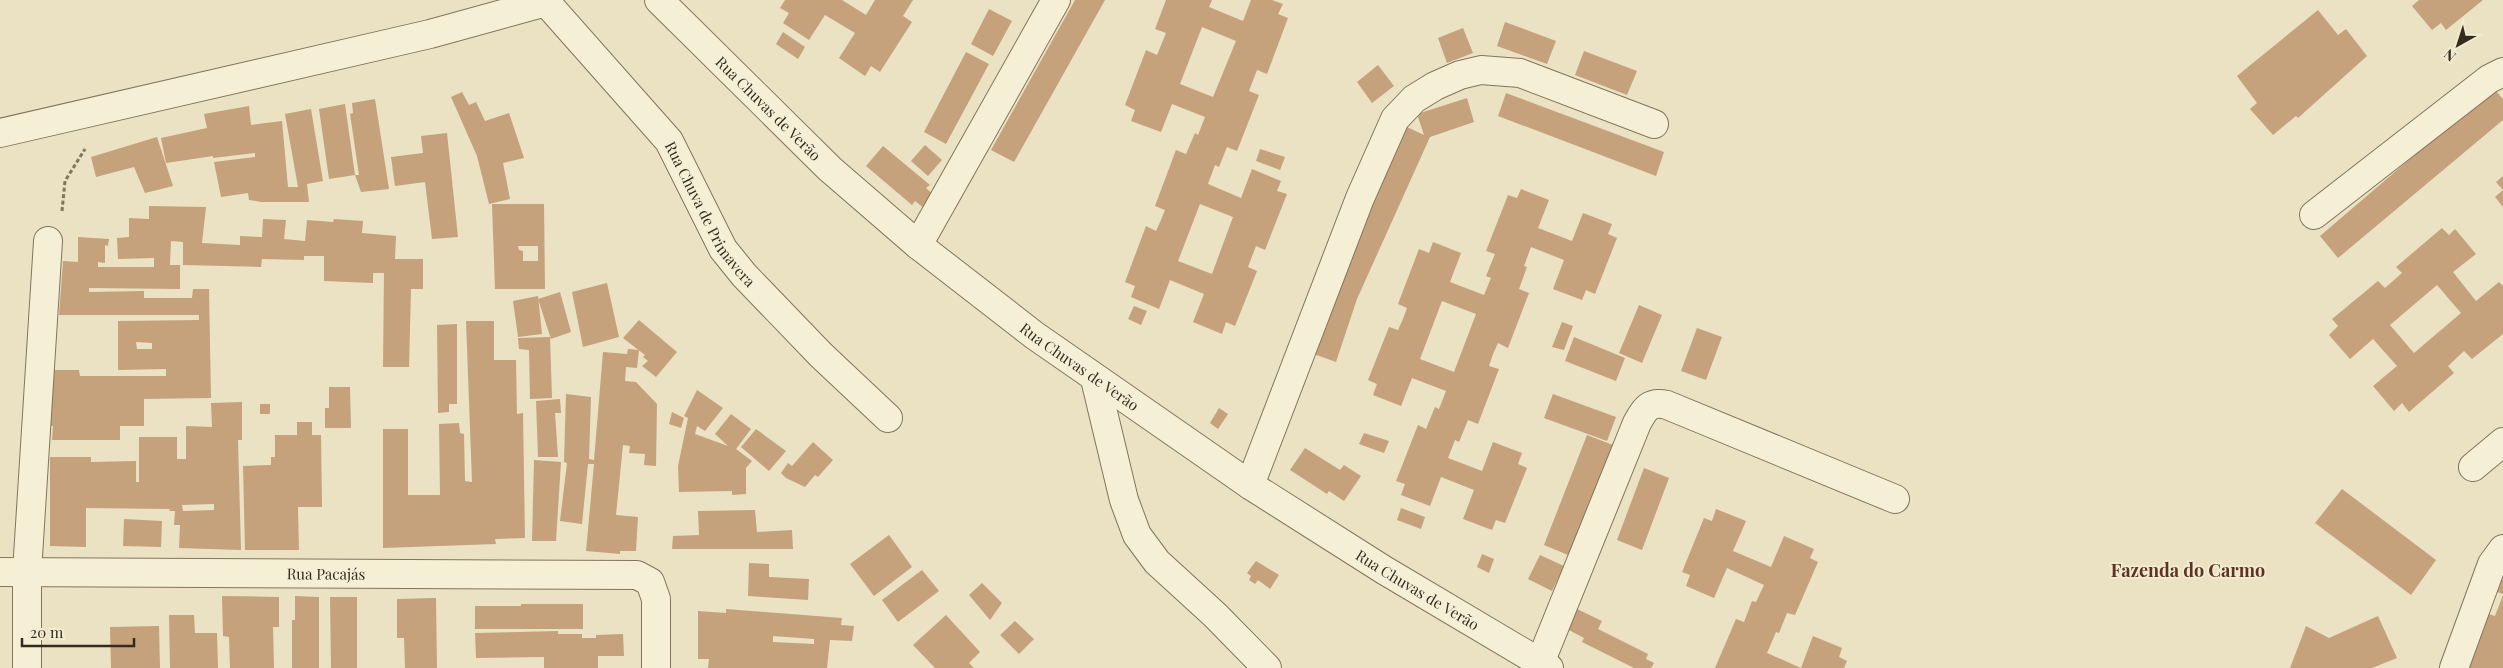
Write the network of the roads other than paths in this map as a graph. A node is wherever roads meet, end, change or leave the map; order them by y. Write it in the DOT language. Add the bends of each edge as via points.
graph roads {
  1 [pos="659,0"];
  2 [pos="1056,0"];
  3 [pos="546,1"];
  4 [pos="2503,72"];
  5 [pos="1654,124"];
  6 [pos="0,133"];
  7 [pos="2314,215"];
  8 [pos="55,229"];
  9 [pos="918,245"];
  10 [pos="1096,379"];
  11 [pos="888,418"];
  12 [pos="2503,442"];
  13 [pos="2473,467"];
  14 [pos="1250,485"];
  15 [pos="1895,499"];
  16 [pos="2503,549"];
  17 [pos="0,572"];
  18 [pos="27,572"];
  19 [pos="1544,665"];
  20 [pos="27,668"];
  21 [pos="656,668"];
  22 [pos="1268,668"];
  23 [pos="2454,668"];
  1 -- 9 [label="street, Rua Chuvas de Verão" via="830,169"];
  2 -- 9 [label="street"];
  3 -- 6 [label="street" via="430,34"];
  3 -- 11 [label="street, Rua Chuva de Primavera" via="669,141 723,249 744,275 821,355"];
  4 -- 7 [label="street"];
  5 -- 14 [label="street" via="1520,73 1481,70 1460,75 1414,99 1394,119 1360,198"];
  8 -- 18 [label="street"];
  9 -- 10 [label="street, Rua Chuvas de Verão"];
  10 -- 14 [label="street, Rua Chuvas de Verão"];
  10 -- 22 [label="street" via="1124,500 1137,535 1157,562"];
  12 -- 13 [label="street"];
  14 -- 19 [label="street, Rua Chuvas de Verão" via="1384,570"];
  15 -- 19 [label="street" via="1667,405 1649,405 1638,423"];
  16 -- 23 [label="street" via="2492,564"];
  17 -- 18 [label="street, Rua Pacajás"];
  18 -- 20 [label="street"];
  18 -- 21 [label="street, Rua Pacajás" via="637,576 650,582 656,599"];
}
